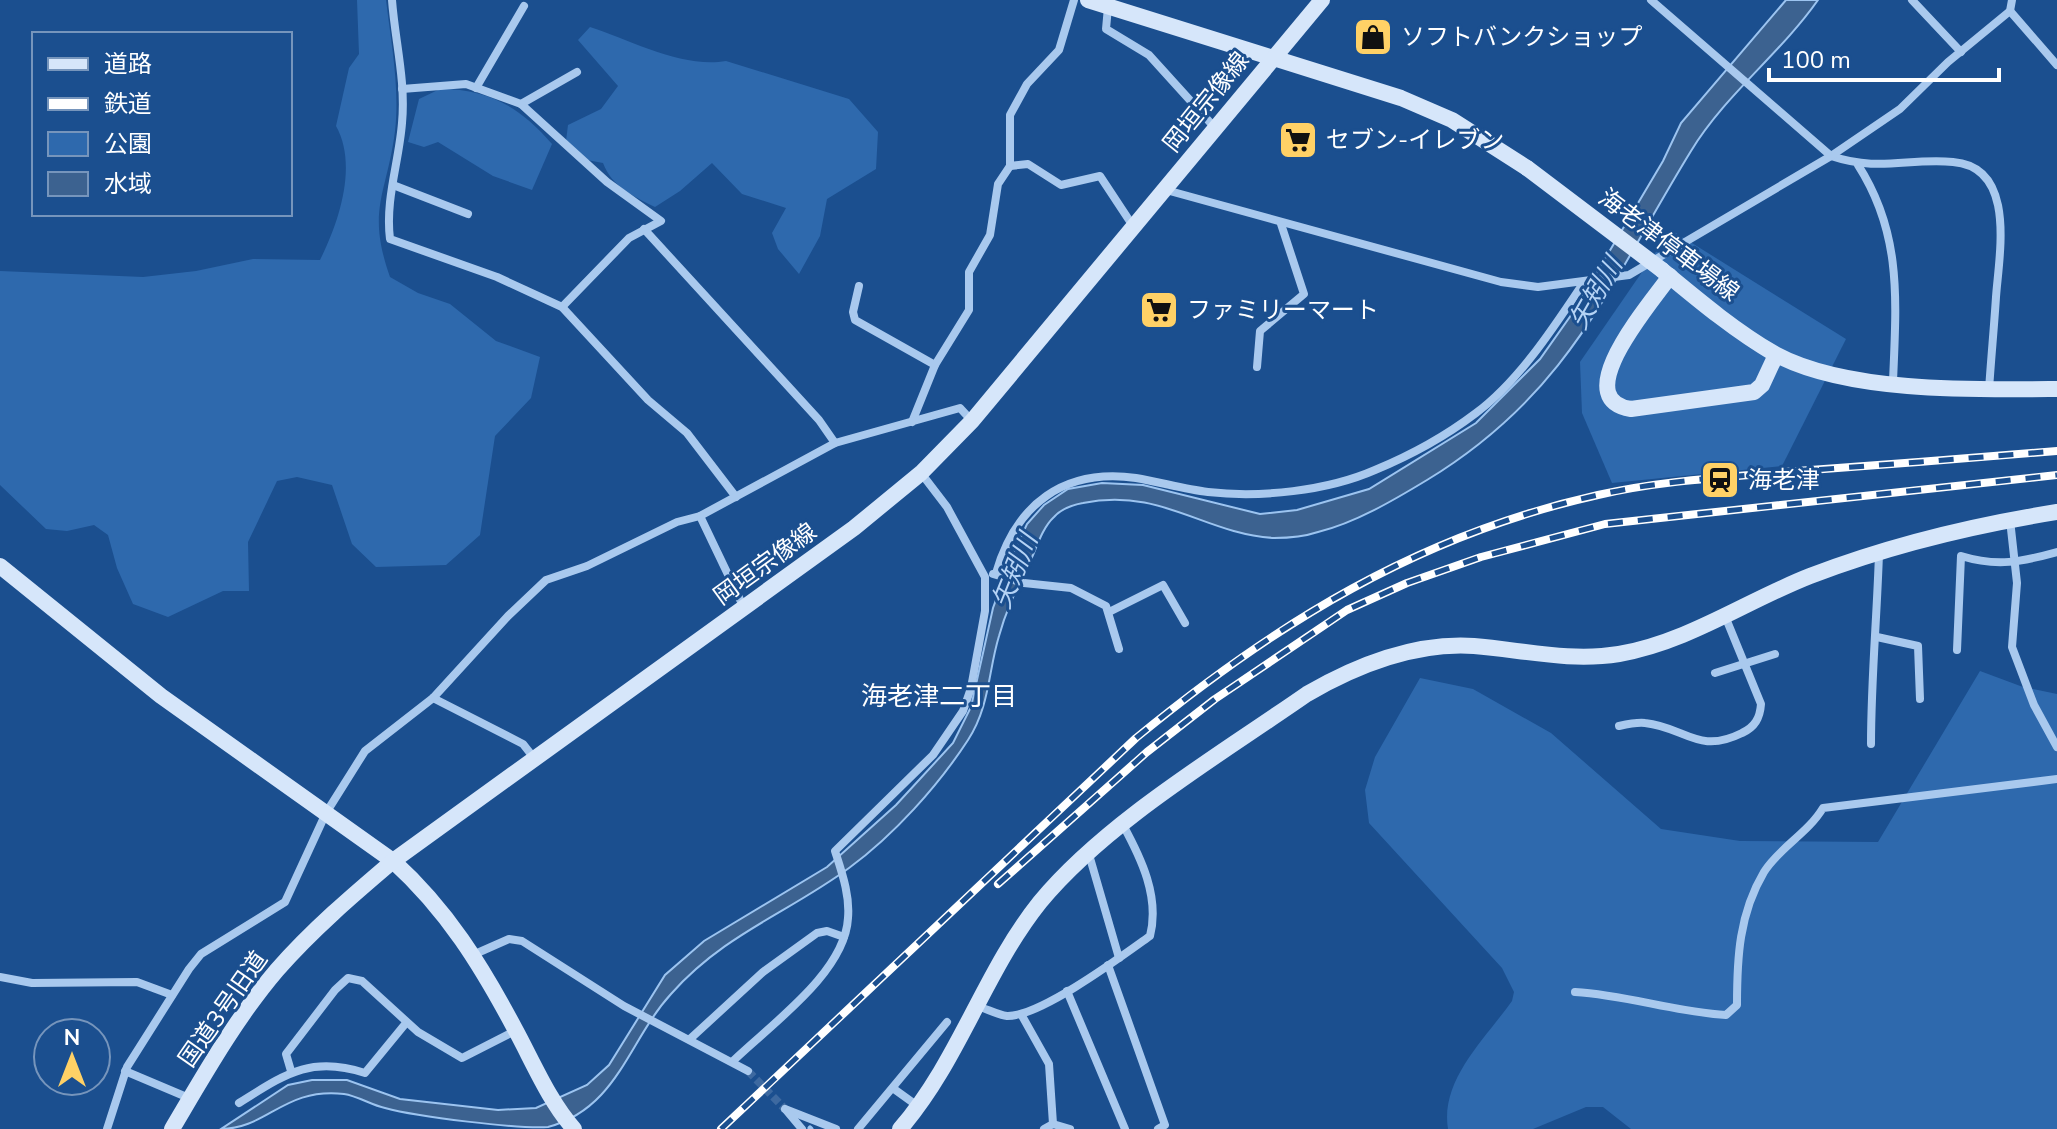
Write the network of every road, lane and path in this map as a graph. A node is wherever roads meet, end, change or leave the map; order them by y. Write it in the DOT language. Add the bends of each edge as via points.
graph roads {
  1 [pos="392,0"];
  2 [pos="1074,0"];
  3 [pos="1088,0"];
  4 [pos="1322,0"];
  5 [pos="1651,0"];
  6 [pos="1912,0"];
  7 [pos="2012,0"];
  8 [pos="524,6"];
  9 [pos="1108,6"];
  10 [pos="2010,11"];
  11 [pos="1961,52"];
  12 [pos="1275,56"];
  13 [pos="2057,65"];
  14 [pos="577,72"];
  15 [pos="476,88"];
  16 [pos="402,89"];
  17 [pos="521,104"];
  18 [pos="1216,129"];
  19 [pos="1831,156"];
  20 [pos="1858,165"];
  21 [pos="1010,166"];
  22 [pos="393,185"];
  23 [pos="1166,190"];
  24 [pos="468,214"];
  25 [pos="1281,224"];
  26 [pos="1134,228"];
  27 [pos="644,229"];
  28 [pos="1666,273"];
  29 [pos="1584,282"];
  30 [pos="859,286"];
  31 [pos="562,307"];
  32 [pos="1776,355"];
  33 [pos="935,365"];
  34 [pos="1257,367"];
  35 [pos="1893,382"];
  36 [pos="2057,389"];
  37 [pos="1989,390"];
  38 [pos="972,421"];
  39 [pos="912,422"];
  40 [pos="835,443"];
  41 [pos="921,473"];
  42 [pos="736,497"];
  43 [pos="2057,512"];
  44 [pos="700,516"];
  45 [pos="2010,520"];
  46 [pos="2057,552"];
  47 [pos="1879,553"];
  48 [pos="2015,564"];
  49 [pos="0,566"];
  50 [pos="996,573"];
  51 [pos="985,577"];
  52 [pos="744,608"];
  53 [pos="1109,612"];
  54 [pos="1725,616"];
  55 [pos="1185,623"];
  56 [pos="1877,637"];
  57 [pos="1119,649"];
  58 [pos="1957,650"];
  59 [pos="1775,654"];
  60 [pos="1746,663"];
  61 [pos="1715,673"];
  62 [pos="433,698"];
  63 [pos="1920,699"];
  64 [pos="1619,726"];
  65 [pos="1871,744"];
  66 [pos="2057,747"];
  67 [pos="535,759"];
  68 [pos="2057,779"];
  69 [pos="326,813"];
  70 [pos="1123,825"];
  71 [pos="1088,851"];
  72 [pos="393,861"];
  73 [pos="844,937"];
  74 [pos="475,954"];
  75 [pos="1119,958"];
  76 [pos="1108,965"];
  77 [pos="0,977"];
  78 [pos="1067,991"];
  79 [pos="1575,992"];
  80 [pos="172,995"];
  81 [pos="977,1006"];
  82 [pos="1021,1014"];
  83 [pos="947,1022"];
  84 [pos="406,1023"];
  85 [pos="516,1030"];
  86 [pos="690,1039"];
  87 [pos="733,1061"];
  88 [pos="125,1071"];
  89 [pos="291,1071"];
  90 [pos="748,1071"];
  91 [pos="894,1089"];
  92 [pos="190,1099"];
  93 [pos="239,1103"];
  94 [pos="919,1107"];
  95 [pos="572,1126"];
  96 [pos="1049,1126"];
  97 [pos="107,1129"];
  98 [pos="172,1129"];
  99 [pos="802,1129"];
  100 [pos="836,1129"];
  101 [pos="858,1129"];
  102 [pos="900,1129"];
  103 [pos="1070,1129"];
  104 [pos="1125,1129"];
  105 [pos="1158,1129"];
  1 -- 16 [label="street"];
  2 -- 21 [label="street" via="1059,50 1027,84 1010,115"];
  3 -- 9 [label="main road, 海老津停車場線"];
  4 -- 12 [label="main road, 岡垣宗像線"];
  5 -- 19 [label="street"];
  6 -- 11 [label="street"];
  7 -- 10 [label="street"];
  8 -- 15 [label="street"];
  9 -- 12 [label="main road, 海老津停車場線"];
  9 -- 18 [label="street" via="1106,29 1149,55"];
  10 -- 11 [label="street"];
  10 -- 13 [label="street"];
  11 -- 19 [label="street" via="1900,109"];
  12 -- 18 [label="main road, 岡垣宗像線"];
  12 -- 28 [label="main road, 海老津停車場線, bridge" via="1452,120 1527,168"];
  14 -- 17 [label="street"];
  15 -- 16 [label="street" via="466,84"];
  15 -- 17 [label="street"];
  16 -- 22 [label="street"];
  17 -- 27 [label="street" via="607,182 661,221"];
  18 -- 23 [label="main road, 岡垣宗像線"];
  19 -- 20 [label="street"];
  19 -- 29 [label="street" via="1629,275"];
  20 -- 35 [label="street" via="1886,218 1894,261"];
  20 -- 37 [label="street" via="1954,162 1974,168 1989,182 2002,223"];
  21 -- 26 [label="street" via="1028,164 1061,185 1100,176"];
  21 -- 33 [label="street" via="998,184 990,235 969,272 969,310"];
  22 -- 24 [label="street"];
  22 -- 31 [label="street" via="390,239 497,277"];
  23 -- 25 [label="street"];
  23 -- 26 [label="main road, 岡垣宗像線"];
  25 -- 29 [label="street" via="1501,282 1538,287"];
  25 -- 34 [label="street" via="1304,294 1260,331"];
  26 -- 38 [label="main road, 岡垣宗像線"];
  27 -- 31 [label="street"];
  27 -- 40 [label="street"];
  28 -- 32 [label="main road, 海老津停車場線"];
  28 -- 32 [label="main road" via="1607,370 1613,401 1631,409 1754,392"];
  29 -- 50 [label="street" via="1542,344 1477,413 1374,471 1312,488 1262,492 1209,492 1133,478 1067,483 1034,504 1010,536"];
  30 -- 33 [label="street" via="855,320"];
  31 -- 42 [label="street" via="648,400 687,433"];
  32 -- 35 [label="main road, 海老津停車場線" via="1846,378"];
  33 -- 39 [label="street"];
  35 -- 37 [label="main road, 海老津停車場線"];
  36 -- 37 [label="main road, 海老津停車場線"];
  38 -- 39 [label="street" via="960,408"];
  38 -- 41 [label="main road, 岡垣宗像線"];
  39 -- 40 [label="street"];
  40 -- 42 [label="street"];
  41 -- 51 [label="street" via="947,507"];
  41 -- 52 [label="main road, 岡垣宗像線"];
  42 -- 44 [label="street"];
  43 -- 45 [label="main road"];
  44 -- 52 [label="street"];
  44 -- 62 [label="street" via="546,580"];
  45 -- 47 [label="main road"];
  45 -- 48 [label="street"];
  46 -- 48 [label="street"];
  47 -- 54 [label="main road" via="1810,576"];
  47 -- 56 [label="street"];
  48 -- 58 [label="street" via="1961,556"];
  48 -- 66 [label="street" via="2012,647"];
  49 -- 69 [label="main road" via="108,656"];
  50 -- 51 [label="street"];
  50 -- 53 [label="street" via="1024,583 1071,588"];
  51 -- 73 [label="street" via="985,611 963,711 908,783 835,851 846,887"];
  52 -- 67 [label="main road, 岡垣宗像線"];
  53 -- 55 [label="street" via="1163,585"];
  53 -- 57 [label="street"];
  54 -- 60 [label="street"];
  54 -- 70 [label="main road" via="1654,646 1618,654 1540,655 1470,646 1370,663 1307,694"];
  56 -- 63 [label="street" via="1918,646"];
  56 -- 65 [label="street" via="1871,668"];
  59 -- 60 [label="street"];
  60 -- 61 [label="street"];
  60 -- 64 [label="street" via="1761,704 1751,729 1722,743 1701,742 1643,723"];
  62 -- 67 [label="street" via="523,744"];
  62 -- 69 [label="street" via="365,751"];
  67 -- 72 [label="main road, 岡垣宗像線"];
  68 -- 79 [label="street" via="1823,808 1812,826 1765,871 1737,940 1737,1005 1726,1015 1682,1011 1616,994"];
  69 -- 72 [label="main road"];
  69 -- 80 [label="street" via="285,902 201,954"];
  70 -- 71 [label="main road"];
  70 -- 75 [label="street" via="1145,865 1153,922 1150,936"];
  71 -- 75 [label="street"];
  71 -- 81 [label="main road" via="1039,904"];
  72 -- 74 [label="main road" via="429,894"];
  72 -- 92 [label="main road, 国道3号旧道" via="277,970"];
  73 -- 86 [label="street" via="817,933 763,972"];
  73 -- 87 [label="street" via="819,979"];
  74 -- 85 [label="main road"];
  74 -- 86 [label="street" via="509,939 522,941 624,1006"];
  75 -- 76 [label="street"];
  76 -- 78 [label="street"];
  76 -- 105 [label="street" via="1165,1125"];
  77 -- 80 [label="street" via="32,983 137,982"];
  78 -- 82 [label="street"];
  78 -- 104 [label="street"];
  80 -- 88 [label="street"];
  81 -- 82 [label="street" via="1006,1016"];
  81 -- 94 [label="main road"];
  82 -- 96 [label="street" via="1049,1064"];
  83 -- 91 [label="street"];
  84 -- 85 [label="street" via="462,1058"];
  84 -- 89 [label="street" via="365,1073 314,1066"];
  84 -- 89 [label="street" via="362,981 348,978 286,1054"];
  85 -- 95 [label="main road"];
  86 -- 87 [label="street" via="722,1060"];
  87 -- 90 [label="street"];
  88 -- 92 [label="street"];
  88 -- 97 [label="street"];
  89 -- 93 [label="street"];
  91 -- 94 [label="street"];
  91 -- 101 [label="street"];
  92 -- 98 [label="main road, 国道3号旧道"];
  94 -- 102 [label="main road"];
  96 -- 103 [label="street"];
  99 -- 100 [label="street" via="785,1109"];
}
